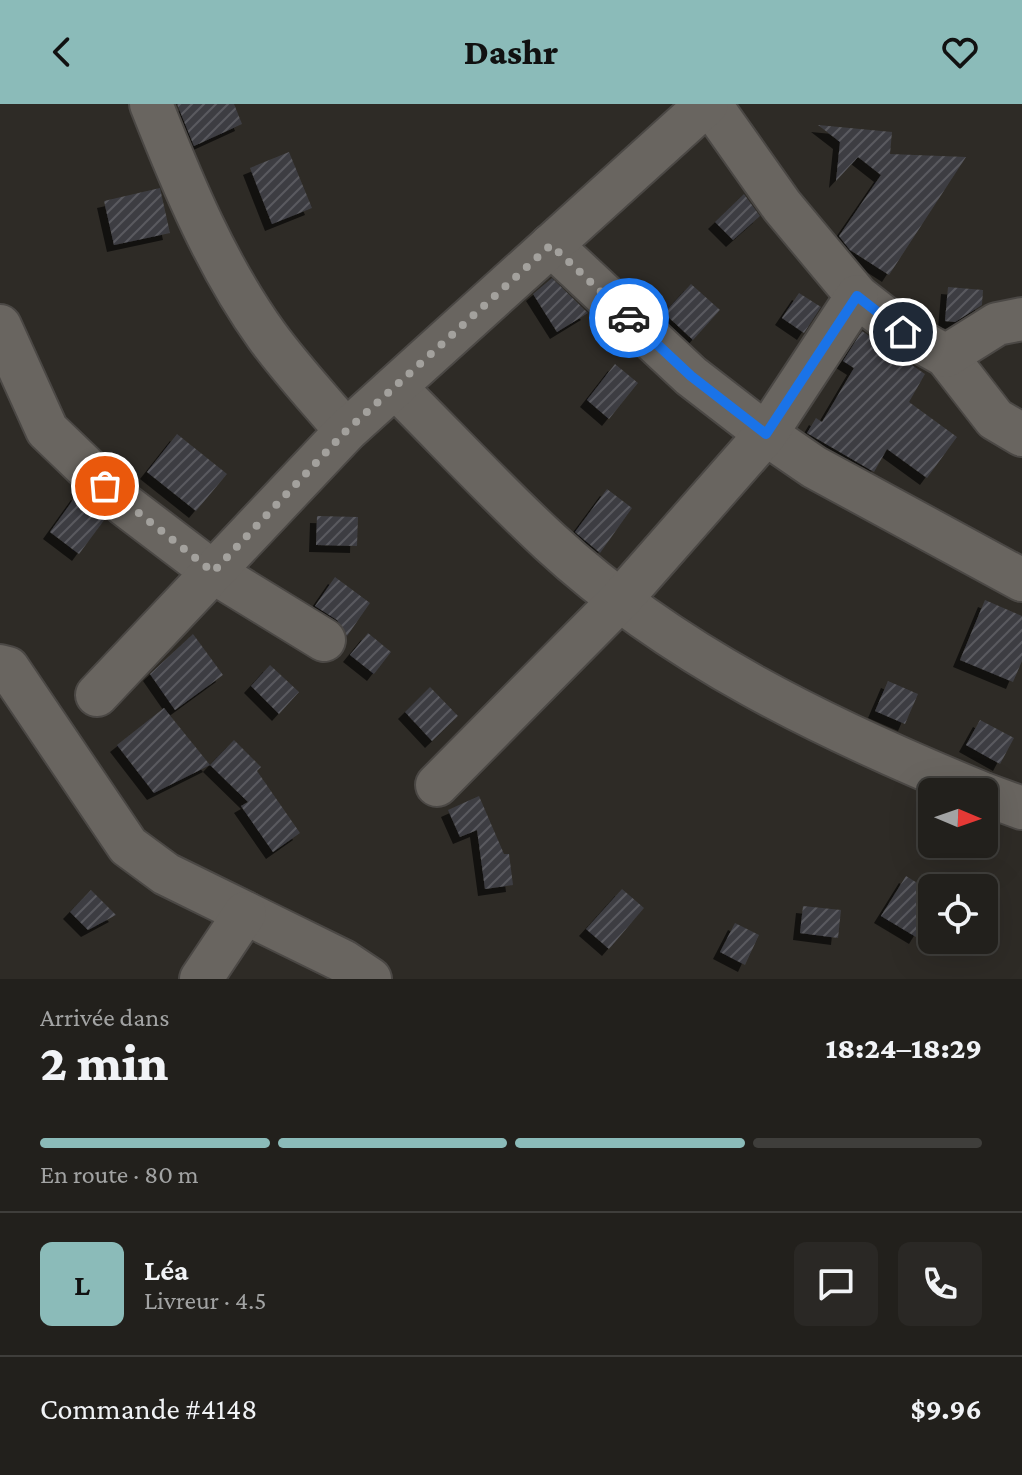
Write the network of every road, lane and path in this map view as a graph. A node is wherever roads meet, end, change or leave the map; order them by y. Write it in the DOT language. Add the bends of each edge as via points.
graph roads {
  1 [pos="151,104"];
  2 [pos="708,104"];
  3 [pos="551,245"];
  4 [pos="857,296"];
  5 [pos="1022,319"];
  6 [pos="0,326"];
  7 [pos="946,356"];
  8 [pos="395,387"];
  9 [pos="346,431"];
  10 [pos="766,434"];
  11 [pos="1022,435"];
  12 [pos="213,572"];
  13 [pos="1022,580"];
  14 [pos="621,599"];
  15 [pos="324,640"];
  16 [pos="3,670"];
  17 [pos="97,695"];
  18 [pos="945,778"];
  19 [pos="437,785"];
  20 [pos="998,799"];
  21 [pos="1022,808"];
  22 [pos="245,913"];
  23 [pos="201,979"];
  24 [pos="370,979"];
  1 -- 9 [label="street" via="220,262 267,336"];
  2 -- 3 [label="street"];
  2 -- 4 [label="street" via="782,206"];
  3 -- 8 [label="street"];
  3 -- 10 [label="street" via="691,376"];
  4 -- 7 [label="street" via="903,332"];
  4 -- 10 [label="street"];
  5 -- 7 [label="street" via="997,324"];
  6 -- 12 [label="street" via="47,430 125,505"];
  7 -- 11 [label="street" via="995,419"];
  8 -- 9 [label="street"];
  8 -- 14 [label="street" via="551,543"];
  9 -- 12 [label="street"];
  10 -- 13 [label="street" via="814,467"];
  10 -- 14 [label="street"];
  12 -- 15 [label="street"];
  12 -- 17 [label="street"];
  14 -- 18 [label="street" via="723,671 865,745"];
  14 -- 19 [label="street"];
  16 -- 22 [label="street" via="128,846 166,874"];
  20 -- 21 [label="street"];
  22 -- 23 [label="street"];
  22 -- 24 [label="street"];
}
